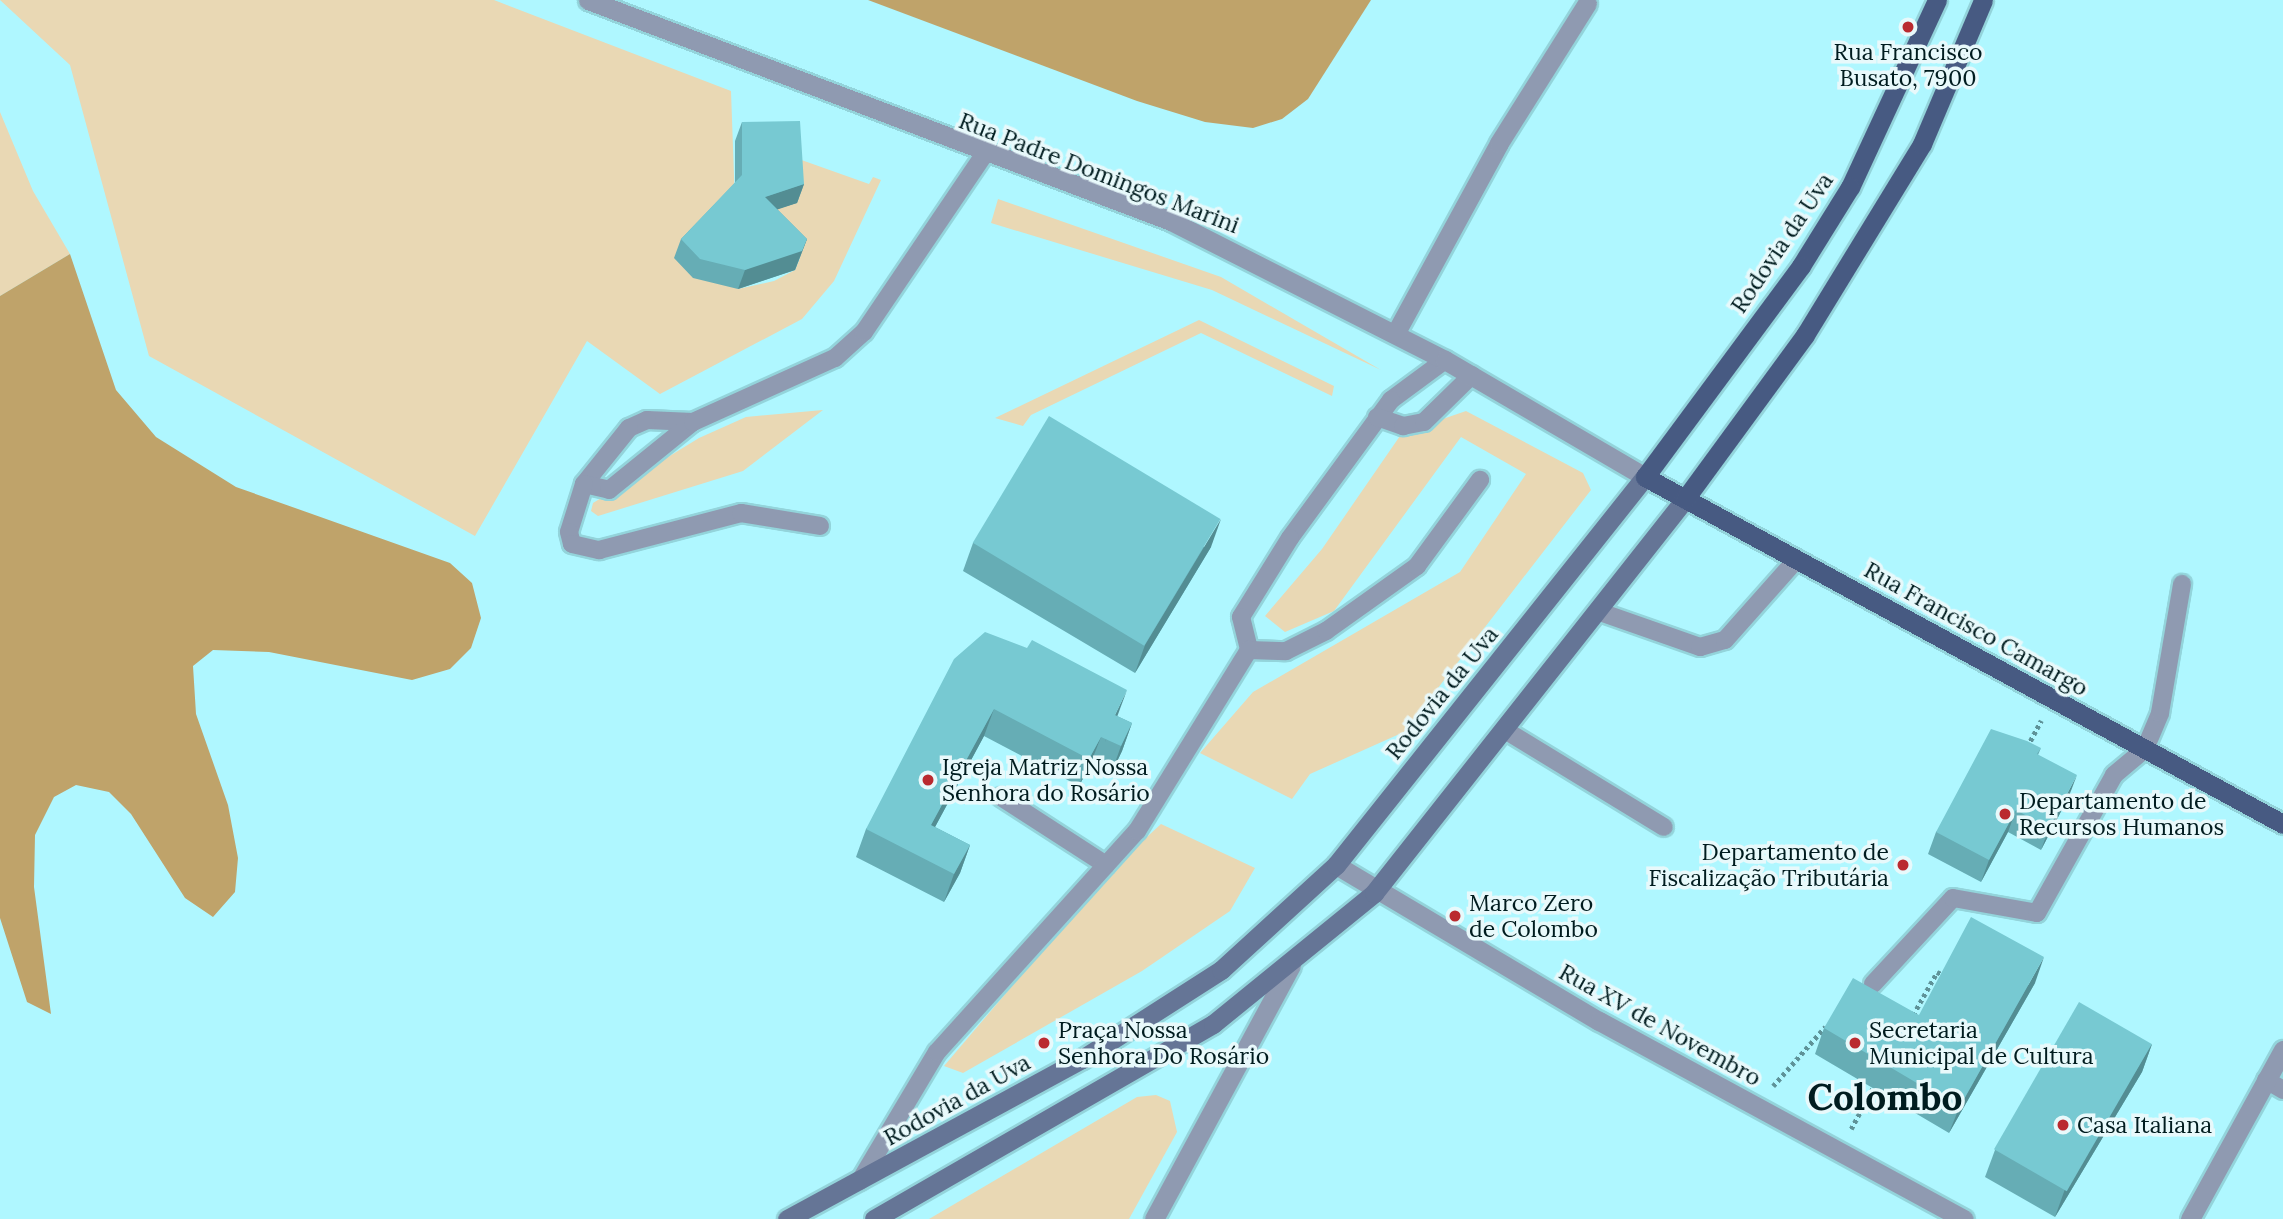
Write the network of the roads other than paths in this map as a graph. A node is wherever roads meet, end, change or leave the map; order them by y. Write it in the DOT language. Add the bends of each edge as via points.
graph roads {
  1 [pos="588,0"];
  2 [pos="1937,0"];
  3 [pos="1983,0"];
  4 [pos="1587,3"];
  5 [pos="984,155"];
  6 [pos="1395,334"];
  7 [pos="1445,360"];
  8 [pos="1472,375"];
  9 [pos="1377,417"];
  10 [pos="693,422"];
  11 [pos="1645,477"];
  12 [pos="1479,480"];
  13 [pos="584,484"];
  14 [pos="1685,499"];
  15 [pos="820,526"];
  16 [pos="1797,559"];
  17 [pos="2182,584"];
  18 [pos="1600,612"];
  19 [pos="1249,650"];
  20 [pos="1505,730"];
  21 [pos="2145,749"];
  22 [pos="1001,797"];
  23 [pos="2283,824"];
  24 [pos="1664,827"];
  25 [pos="1105,865"];
  26 [pos="1336,865"];
  27 [pos="1374,893"];
  28 [pos="1291,966"];
  29 [pos="1873,984"];
  30 [pos="2283,1050"];
  31 [pos="2275,1085"];
  32 [pos="860,1181"];
  33 [pos="787,1219"];
  34 [pos="874,1219"];
  35 [pos="1154,1219"];
  36 [pos="1964,1219"];
  37 [pos="2190,1219"];
  1 -- 5 [label="street, Rua Padre Domingos Marini"];
  2 -- 11 [label="main road, Rodovia da Uva" via="1850,187 1801,267"];
  3 -- 14 [label="main road" via="1916,156 1805,335"];
  4 -- 6 [label="street" via="1499,143"];
  5 -- 6 [label="street, Rua Padre Domingos Marini" via="1171,221"];
  5 -- 10 [label="lane" via="864,332 835,358"];
  6 -- 7 [label="street, Rua Padre Domingos Marini"];
  7 -- 8 [label="street, Rua Padre Domingos Marini"];
  7 -- 9 [label="lane"];
  8 -- 9 [label="lane" via="1424,422 1403,426"];
  8 -- 11 [label="street, Rua Padre Domingos Marini"];
  9 -- 19 [label="lane" via="1241,617"];
  10 -- 13 [label="lane" via="609,490"];
  10 -- 13 [label="lane" via="647,420 629,428"];
  11 -- 14 [label="main road, Rua Francisco Camargo"];
  11 -- 26 [label="main road, Rodovia da Uva"];
  12 -- 19 [label="lane" via="1417,566 1316,636 1286,651"];
  13 -- 15 [label="lane" via="569,532 572,544 600,550 741,513"];
  14 -- 16 [label="main road, Rua Francisco Camargo"];
  14 -- 18 [label="main road"];
  16 -- 18 [label="lane" via="1725,640 1700,647"];
  16 -- 21 [label="main road, Rua Francisco Camargo"];
  17 -- 21 [label="lane" via="2160,713"];
  18 -- 20 [label="main road"];
  19 -- 25 [label="lane" via="1176,776"];
  20 -- 24 [label="lane"];
  20 -- 27 [label="main road"];
  21 -- 23 [label="main road, Rua Francisco Camargo"];
  21 -- 29 [label="lane" via="2114,775 2037,913 1953,898"];
  22 -- 25 [label="lane"];
  25 -- 32 [label="lane" via="937,1052"];
  26 -- 27 [label="street, Rua XV de Novembro"];
  26 -- 32 [label="main road, Rodovia da Uva" via="1221,970 1082,1059"];
  27 -- 28 [label="main road"];
  27 -- 36 [label="street, Rua XV de Novembro"];
  28 -- 34 [label="main road" via="1150,1063"];
  28 -- 35 [label="street"];
  30 -- 31 [label="street"];
  31 -- 37 [label="street"];
  32 -- 33 [label="main road, Rodovia da Uva"];
}
